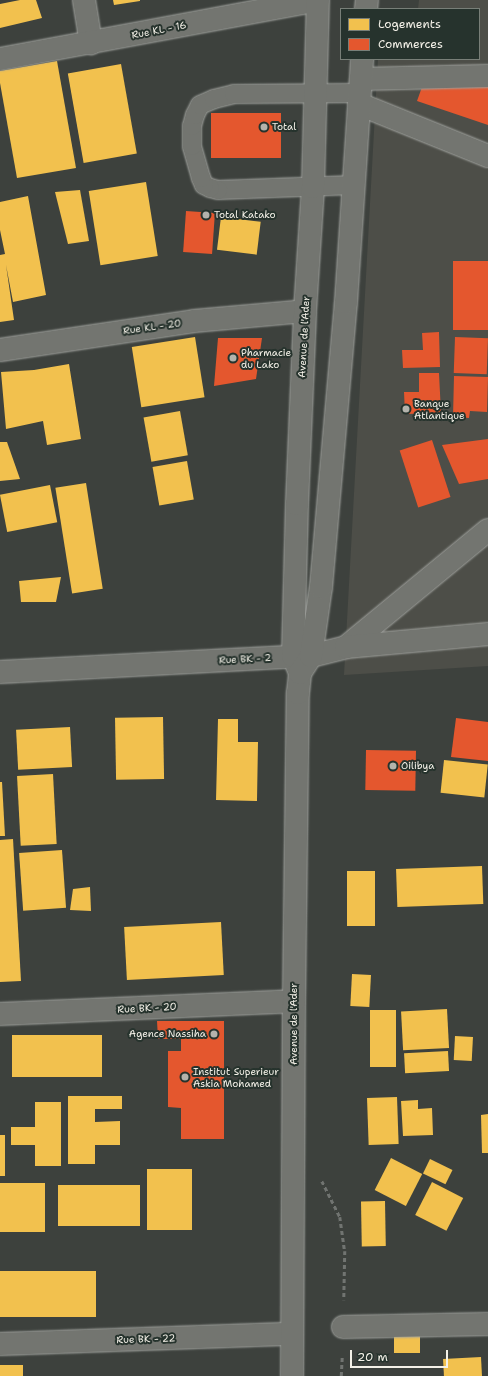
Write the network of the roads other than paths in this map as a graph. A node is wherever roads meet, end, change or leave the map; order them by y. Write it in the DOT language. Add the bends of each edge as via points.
graph roads {
  1 [pos="84,0"];
  2 [pos="318,0"];
  3 [pos="91,43"];
  4 [pos="0,59"];
  5 [pos="488,76"];
  6 [pos="360,84"];
  7 [pos="317,93"];
  8 [pos="488,156"];
  9 [pos="355,185"];
  10 [pos="313,187"];
  11 [pos="305,311"];
  12 [pos="0,350"];
  13 [pos="488,530"];
  14 [pos="488,634"];
  15 [pos="346,647"];
  16 [pos="302,662"];
  17 [pos="0,672"];
  18 [pos="294,1001"];
  19 [pos="0,1014"];
  20 [pos="488,1324"];
  21 [pos="343,1327"];
  22 [pos="292,1334"];
  23 [pos="0,1344"];
  24 [pos="292,1376"];
  1 -- 3 [label="street"];
  2 -- 3 [label="street, Rue KL - 16"];
  2 -- 7 [label="street, Avenue de l'Ader"];
  3 -- 4 [label="street, Rue KL - 16"];
  5 -- 6 [label="street"];
  6 -- 7 [label="lane"];
  6 -- 8 [label="street"];
  6 -- 9 [label="street, Avenue de l'Ader"];
  7 -- 10 [label="street, Avenue de l'Ader"];
  7 -- 10 [label="lane" via="234,94 214,99 200,105 192,126 192,146 204,185 218,190"];
  9 -- 10 [label="lane"];
  9 -- 16 [label="street, Avenue de l'Ader" via="321,587"];
  10 -- 11 [label="street, Avenue de l'Ader"];
  11 -- 12 [label="street, Rue KL - 20" via="194,321"];
  11 -- 16 [label="street, Avenue de l'Ader" via="297,504"];
  13 -- 15 [label="street"];
  14 -- 15 [label="street, Rue BK - 2"];
  15 -- 16 [label="street, Rue BK - 2"];
  16 -- 17 [label="street, Rue BK - 2"];
  16 -- 18 [label="street, Avenue de l'Ader" via="298,693"];
  18 -- 19 [label="street, Rue BK - 20"];
  18 -- 22 [label="street, Avenue de l'Ader"];
  20 -- 21 [label="street"];
  22 -- 23 [label="street, Rue BK - 22"];
  22 -- 24 [label="street, Avenue de l'Ader"];
}
